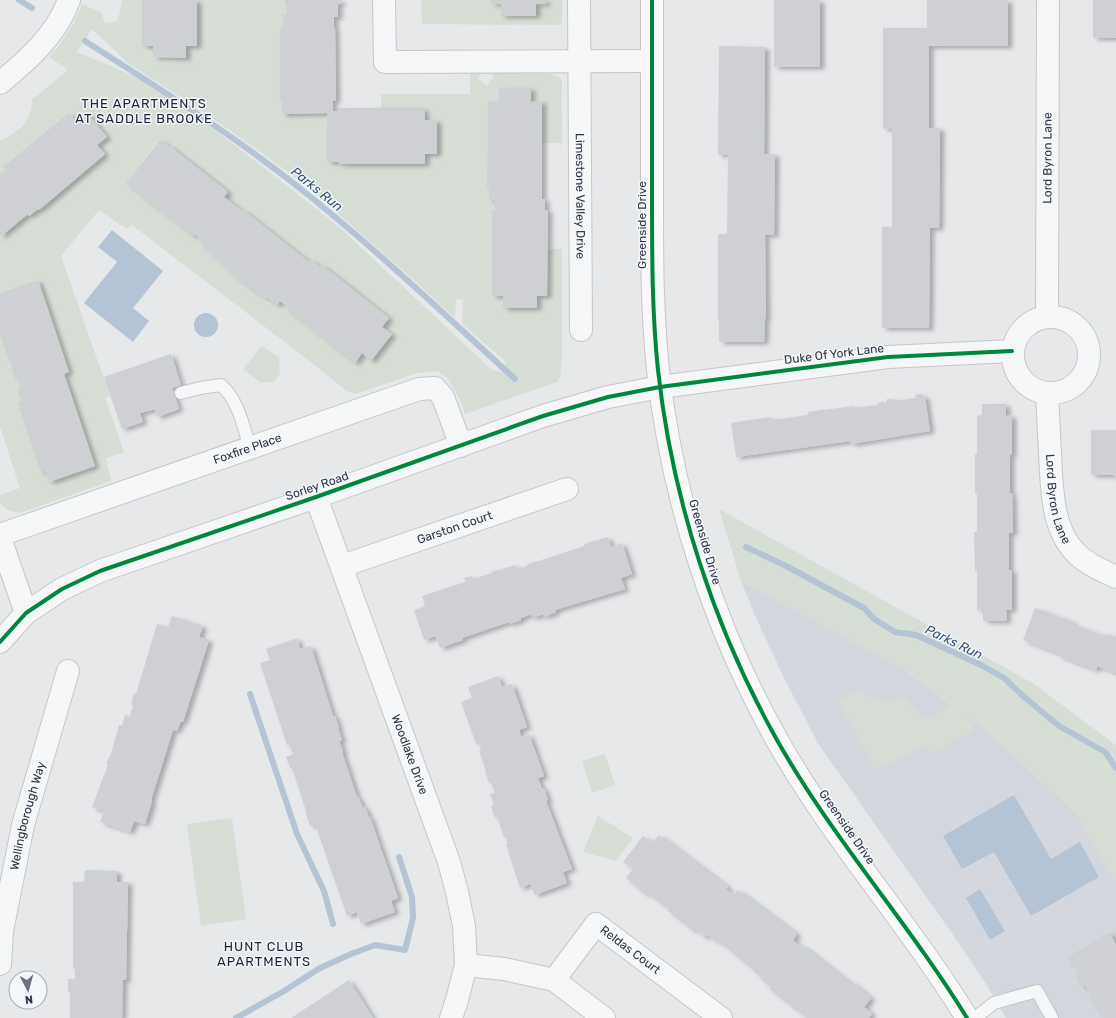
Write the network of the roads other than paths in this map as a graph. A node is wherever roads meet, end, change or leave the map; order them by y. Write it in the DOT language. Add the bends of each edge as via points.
graph roads {
  1 [pos="69,0"];
  2 [pos="384,0"];
  3 [pos="579,0"];
  4 [pos="652,0"];
  5 [pos="1048,0"];
  6 [pos="580,61"];
  7 [pos="652,61"];
  8 [pos="0,83"];
  9 [pos="1047,316"];
  10 [pos="582,330"];
  11 [pos="1012,351"];
  12 [pos="660,387"];
  13 [pos="181,393"];
  14 [pos="1047,393"];
  15 [pos="461,446"];
  16 [pos="250,448"];
  17 [pos="567,489"];
  18 [pos="316,497"];
  19 [pos="0,535"];
  20 [pos="0,538"];
  21 [pos="342,566"];
  22 [pos="1116,577"];
  23 [pos="26,613"];
  24 [pos="0,642"];
  25 [pos="68,671"];
  26 [pos="1,931"];
  27 [pos="0,964"];
  28 [pos="466,965"];
  29 [pos="554,980"];
  30 [pos="451,1018"];
  31 [pos="604,1018"];
  32 [pos="720,1018"];
  33 [pos="967,1018"];
  34 [pos="975,1018"];
  35 [pos="1052,1018"];
  1 -- 8 [label="street" via="62,19 46,39 23,64"];
  2 -- 6 [label="street" via="385,62"];
  3 -- 6 [label="street, Limestone Valley Drive"];
  4 -- 7 [label="street, Greenside Drive"];
  5 -- 9 [label="street, Lord Byron Lane"];
  6 -- 7 [label="street"];
  6 -- 10 [label="street, Limestone Valley Drive"];
  7 -- 12 [label="street, Greenside Drive" via="653,292"];
  9 -- 11 [label="street" via="1023,328 1015,339"];
  9 -- 14 [label="street" via="1065,319 1078,327 1086,338 1089,352 1087,368 1076,384 1064,391"];
  11 -- 12 [label="street, Duke Of York Lane" via="888,357"];
  11 -- 14 [label="street" via="1014,367 1024,382 1037,391"];
  12 -- 15 [label="street, Sorley Road" via="608,397 543,416"];
  12 -- 33 [label="street, Greenside Drive" via="674,463 701,564 717,613 754,698 803,783 917,941"];
  13 -- 16 [label="lane" via="221,385 229,392 237,407"];
  14 -- 22 [label="street, Lord Byron Lane" via="1052,489 1057,518 1064,537 1075,552 1092,567"];
  15 -- 16 [label="street, Foxfire Place" via="443,397 435,388 419,389"];
  15 -- 18 [label="street, Sorley Road"];
  16 -- 19 [label="street, Foxfire Place"];
  17 -- 21 [label="street, Garston Court"];
  18 -- 21 [label="street, Woodlake Drive"];
  18 -- 23 [label="street, Sorley Road" via="100,571 62,589"];
  20 -- 23 [label="street"];
  21 -- 28 [label="street, Woodlake Drive" via="449,862 464,926"];
  23 -- 24 [label="street, Sorley Road"];
  25 -- 26 [label="street, Wellingborough Way" via="23,826"];
  26 -- 27 [label="street, Wellingborough Way"];
  28 -- 29 [label="street" via="504,969"];
  28 -- 30 [label="street, Woodlake Drive"];
  29 -- 31 [label="street"];
  29 -- 32 [label="street, Reldas Court" via="596,924"];
  34 -- 35 [label="lane" via="994,1003 1037,991"];
}
